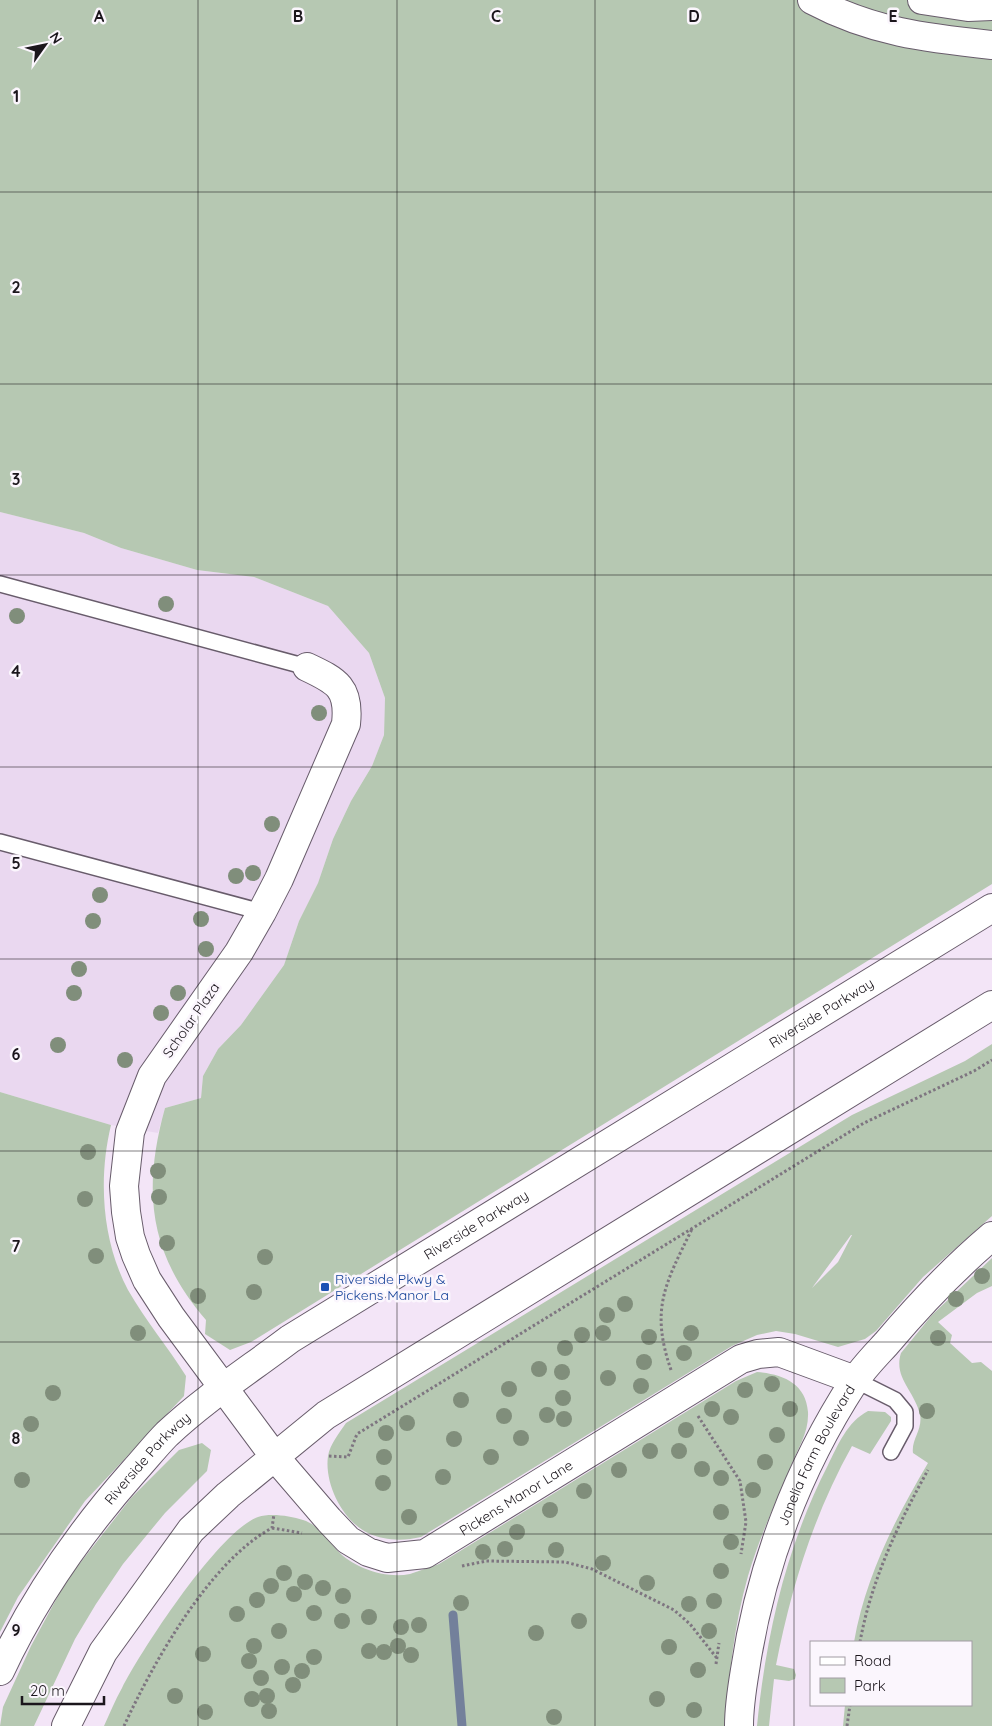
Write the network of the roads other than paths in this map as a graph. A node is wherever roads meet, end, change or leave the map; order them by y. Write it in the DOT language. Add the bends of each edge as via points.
graph roads {
  1 [pos="812,0"];
  2 [pos="922,0"];
  3 [pos="992,6"];
  4 [pos="992,45"];
  5 [pos="0,584"];
  6 [pos="306,667"];
  7 [pos="0,842"];
  8 [pos="992,908"];
  9 [pos="262,912"];
  10 [pos="992,1005"];
  11 [pos="992,1236"];
  12 [pos="855,1380"];
  13 [pos="223,1389"];
  14 [pos="891,1452"];
  15 [pos="274,1456"];
  16 [pos="0,1671"];
  17 [pos="66,1726"];
  18 [pos="739,1726"];
  1 -- 4 [label="main road" via="832,11 888,31"];
  2 -- 3 [label="main road" via="968,7"];
  5 -- 6 [label="lane"];
  6 -- 9 [label="main road, Scholar Plaza" via="338,684 345,694 346,724"];
  7 -- 9 [label="lane"];
  8 -- 13 [label="main road, Riverside Parkway" via="290,1339"];
  9 -- 13 [label="main road, Scholar Plaza" via="239,952 152,1076 130,1132 126,1159 126,1212 136,1256 170,1317"];
  10 -- 15 [label="main road" via="326,1415"];
  11 -- 12 [label="main road, Janelia Farm Boulevard" via="919,1304"];
  12 -- 14 [label="lane" via="895,1400 905,1412 905,1426"];
  12 -- 15 [label="main road, Pickens Manor Lane" via="779,1352 741,1359 425,1554 409,1557 388,1558 368,1552 348,1540"];
  12 -- 18 [label="main road, Janelia Farm Boulevard" via="818,1446 782,1525 762,1586 749,1643"];
  13 -- 15 [label="main road, Pickens Manor Lane"];
  13 -- 16 [label="main road, Riverside Parkway" via="167,1434 105,1504 56,1571 19,1630"];
  15 -- 17 [label="main road" via="228,1494 192,1530 156,1576 103,1652"];
}
